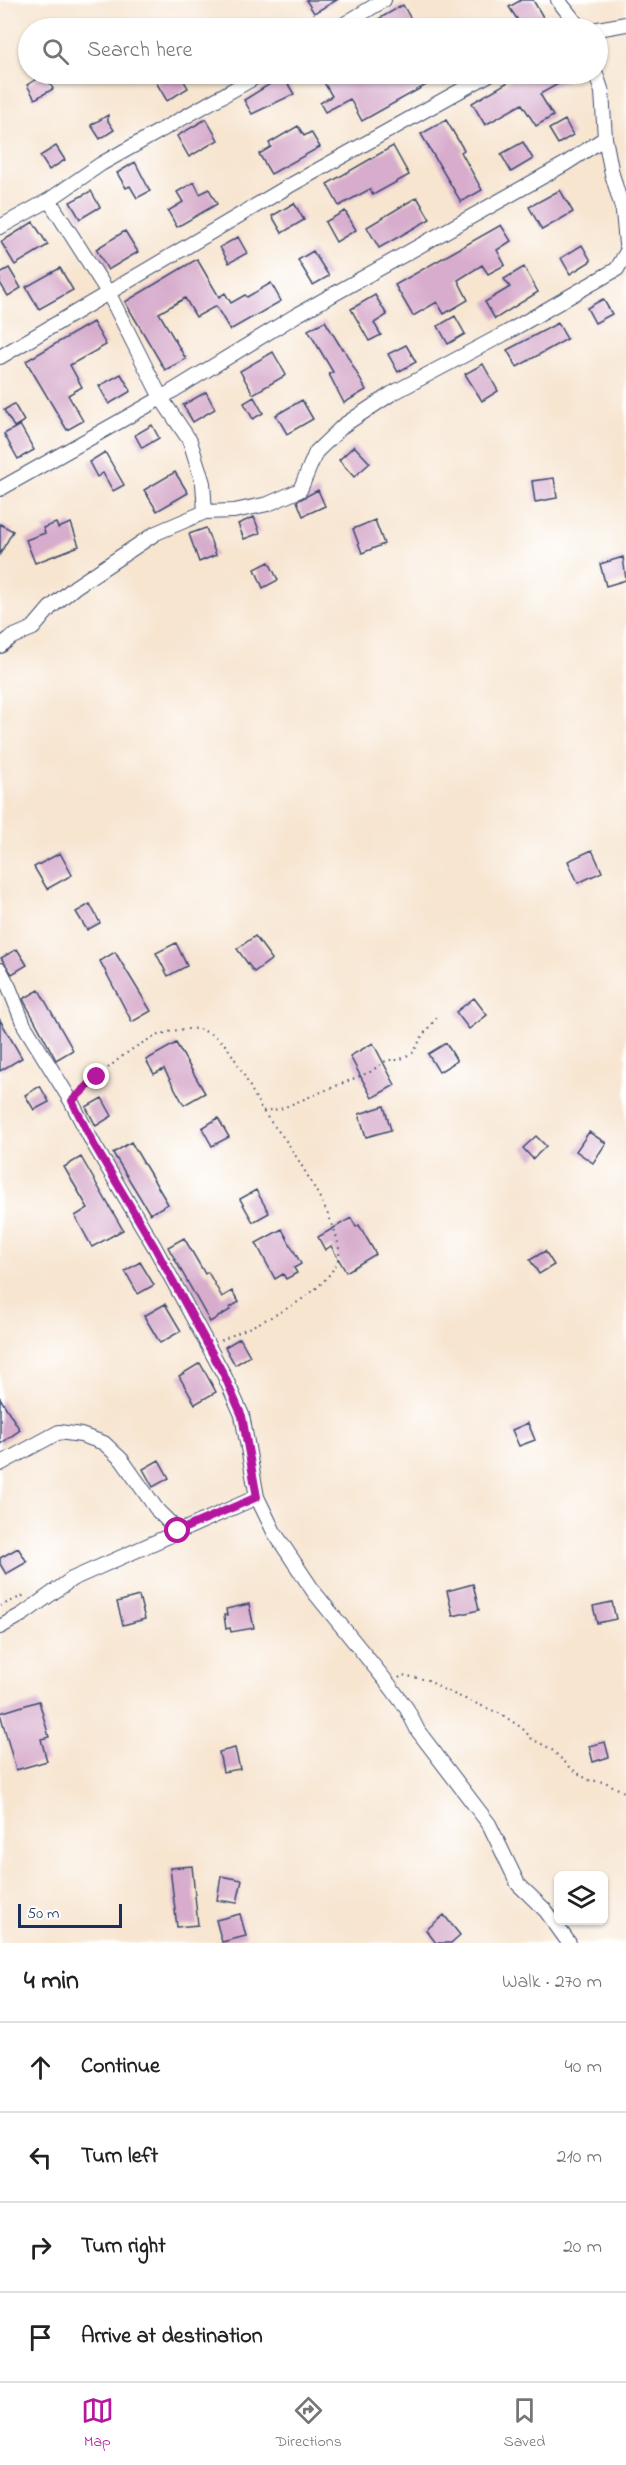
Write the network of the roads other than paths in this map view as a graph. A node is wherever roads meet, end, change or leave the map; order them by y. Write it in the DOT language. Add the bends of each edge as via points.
graph roads {
  1 [pos="384,0"];
  2 [pos="558,0"];
  3 [pos="354,18"];
  4 [pos="572,18"];
  5 [pos="626,24"];
  6 [pos="608,27"];
  7 [pos="243,84"];
  8 [pos="472,84"];
  9 [pos="599,84"];
  10 [pos="605,138"];
  11 [pos="49,200"];
  12 [pos="0,227"];
  13 [pos="626,244"];
  14 [pos="626,253"];
  15 [pos="109,294"];
  16 [pos="0,357"];
  17 [pos="161,398"];
  18 [pos="0,489"];
  19 [pos="205,512"];
  20 [pos="0,646"];
  21 [pos="0,970"];
  22 [pos="0,1464"];
  23 [pos="257,1497"];
  24 [pos="178,1531"];
  25 [pos="0,1627"];
  26 [pos="569,1943"];
  1 -- 3 [label="street"];
  2 -- 4 [label="street"];
  5 -- 6 [label="street"];
  7 -- 11 [label="street" via="101,164"];
  8 -- 15 [label="street" via="298,180"];
  9 -- 10 [label="street"];
  10 -- 13 [label="street" via="623,210"];
  10 -- 17 [label="street" via="295,316"];
  11 -- 12 [label="street"];
  11 -- 15 [label="street"];
  14 -- 19 [label="street" via="617,269 391,394 344,425 316,452 300,490 268,504"];
  15 -- 16 [label="street"];
  15 -- 17 [label="street"];
  17 -- 18 [label="street"];
  17 -- 19 [label="street" via="190,441 202,483"];
  19 -- 20 [label="street" via="156,533 104,566 50,608 33,628"];
  21 -- 23 [label="street" via="24,1025 72,1101 209,1346 242,1416"];
  22 -- 24 [label="street" via="59,1432 105,1443"];
  23 -- 24 [label="street"];
  23 -- 26 [label="street" via="279,1540 314,1592 390,1686 418,1731 489,1824 518,1884 546,1911"];
  24 -- 25 [label="street" via="72,1579"];
}
